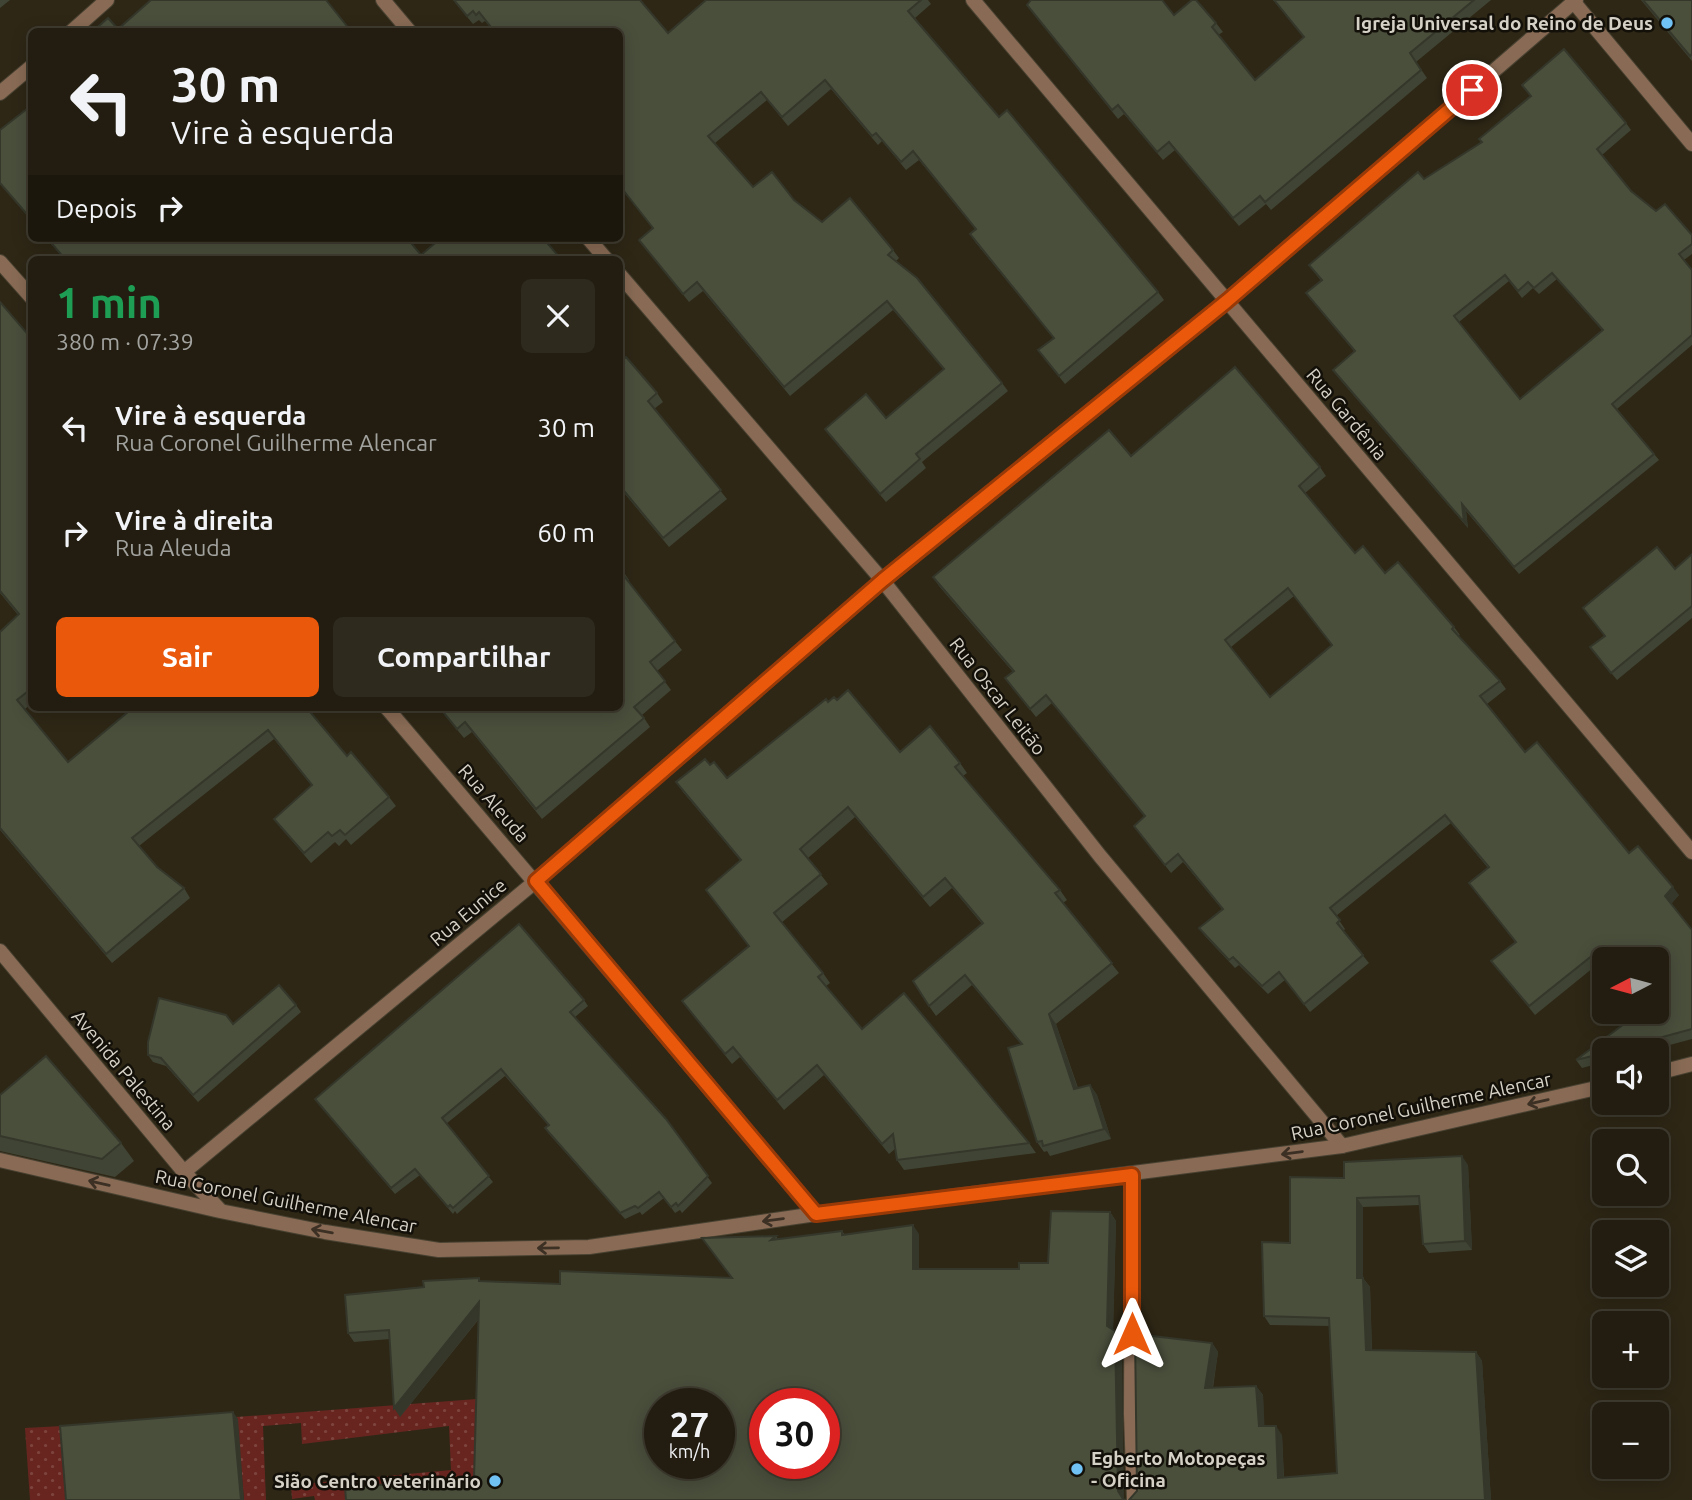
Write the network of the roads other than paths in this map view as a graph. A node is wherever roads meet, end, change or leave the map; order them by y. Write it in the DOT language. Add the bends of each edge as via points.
graph roads {
  1 [pos="107,0"];
  2 [pos="383,0"];
  3 [pos="973,0"];
  4 [pos="1574,1"];
  5 [pos="76,28"];
  6 [pos="407,28"];
  7 [pos="28,69"];
  8 [pos="0,93"];
  9 [pos="1692,144"];
  10 [pos="591,242"];
  11 [pos="603,256"];
  12 [pos="0,262"];
  13 [pos="623,278"];
  14 [pos="28,294"];
  15 [pos="1227,301"];
  16 [pos="883,580"];
  17 [pos="389,711"];
  18 [pos="1692,852"];
  19 [pos="536,881"];
  20 [pos="0,951"];
  21 [pos="1692,1064"];
  22 [pos="1669,1070"];
  23 [pos="1592,1089"];
  24 [pos="1342,1146"];
  25 [pos="0,1160"];
  26 [pos="184,1172"];
  27 [pos="1132,1175"];
  28 [pos="220,1211"];
  29 [pos="816,1214"];
  30 [pos="1135,1500"];
  1 -- 5 [label="street"];
  2 -- 6 [label="street"];
  3 -- 15 [label="street, Rua Gardênia"];
  4 -- 9 [label="street"];
  4 -- 15 [label="street, Rua Eunice"];
  7 -- 8 [label="street"];
  10 -- 11 [label="street"];
  12 -- 14 [label="street"];
  13 -- 16 [label="street, Rua Oscar Leitão"];
  15 -- 16 [label="street, Rua Eunice"];
  15 -- 18 [label="street, Rua Gardênia"];
  16 -- 19 [label="street, Rua Eunice"];
  16 -- 24 [label="street, Rua Oscar Leitão" via="1100,856"];
  17 -- 19 [label="street, Rua Aleuda"];
  19 -- 26 [label="street, Rua Eunice"];
  19 -- 29 [label="street, Rua Aleuda"];
  20 -- 26 [label="street, Avenida Palestina"];
  21 -- 22 [label="street"];
  23 -- 24 [label="street, Rua Coronel Guilherme Alencar, one-way"];
  24 -- 27 [label="street, Rua Coronel Guilherme Alencar, one-way"];
  28 -- 25 [label="street, Rua Coronel Guilherme Alencar, one-way"];
  26 -- 28 [label="street, Avenida Palestina"];
  27 -- 29 [label="street, Rua Coronel Guilherme Alencar"];
  27 -- 30 [label="street"];
  29 -- 28 [label="street, Rua Coronel Guilherme Alencar, one-way" via="589,1247 439,1250"];
}
